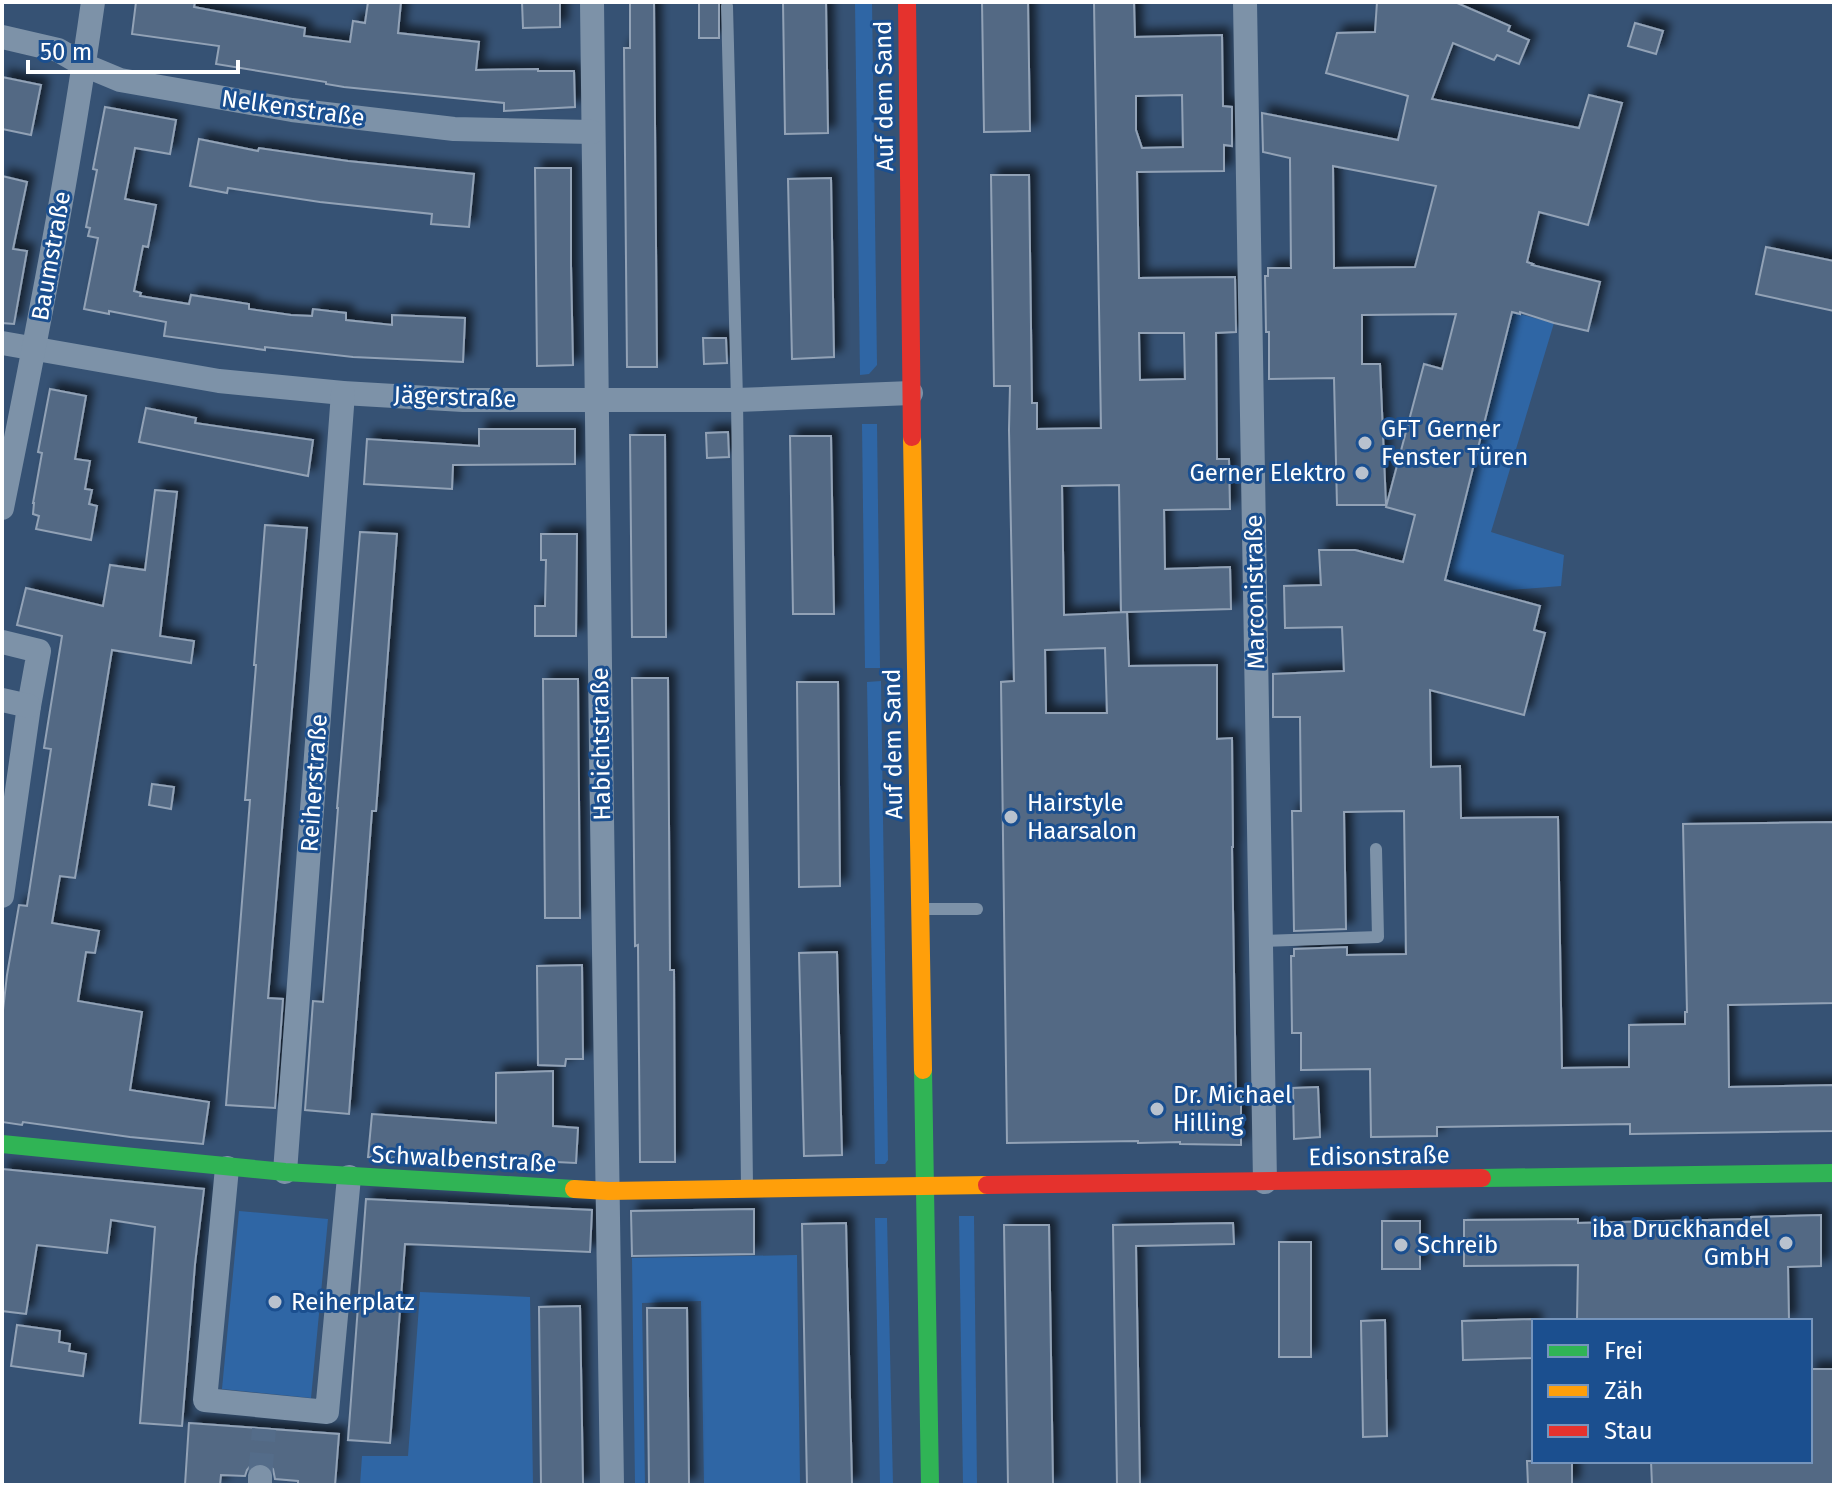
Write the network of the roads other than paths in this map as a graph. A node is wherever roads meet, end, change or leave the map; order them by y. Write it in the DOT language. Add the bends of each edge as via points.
graph roads {
  1 [pos="93,2"];
  2 [pos="592,2"];
  3 [pos="907,2"];
  4 [pos="1245,2"];
  5 [pos="727,6"];
  6 [pos="2,37"];
  7 [pos="84,65"];
  8 [pos="592,132"];
  9 [pos="2,343"];
  10 [pos="34,350"];
  11 [pos="343,393"];
  12 [pos="911,393"];
  13 [pos="595,399"];
  14 [pos="737,400"];
  15 [pos="2,508"];
  16 [pos="2,642"];
  17 [pos="2,700"];
  18 [pos="29,706"];
  19 [pos="1376,849"];
  20 [pos="2,896"];
  21 [pos="920,909"];
  22 [pos="977,909"];
  23 [pos="1261,941"];
  24 [pos="2,1144"];
  25 [pos="227,1168"];
  26 [pos="285,1172"];
  27 [pos="1834,1173"];
  28 [pos="349,1177"];
  29 [pos="1265,1182"];
  30 [pos="925,1187"];
  31 [pos="747,1188"];
  32 [pos="608,1191"];
  33 [pos="612,1485"];
  34 [pos="930,1485"];
  1 -- 7 [label="street, Baumstraße"];
  2 -- 8 [label="street, Habichtstraße"];
  3 -- 12 [label="street, Auf dem Sand"];
  4 -- 23 [label="street, Marconistraße"];
  5 -- 14 [label="lane"];
  6 -- 7 [label="street, Nelkenstraße" via="58,50"];
  7 -- 8 [label="street, Nelkenstraße" via="120,80 292,110 454,129"];
  7 -- 10 [label="street, Baumstraße"];
  8 -- 13 [label="street, Habichtstraße"];
  9 -- 10 [label="street, Jägerstraße"];
  10 -- 11 [label="street, Jägerstraße" via="219,381"];
  10 -- 15 [label="street, Baumstraße"];
  11 -- 13 [label="street, Jägerstraße" via="463,400"];
  11 -- 26 [label="street, Reiherstraße"];
  12 -- 14 [label="street, Jägerstraße"];
  12 -- 21 [label="street, Auf dem Sand"];
  13 -- 14 [label="street, Jägerstraße"];
  13 -- 32 [label="street, Habichtstraße"];
  14 -- 31 [label="lane"];
  16 -- 18 [label="street" via="39,651"];
  17 -- 18 [label="street"];
  18 -- 20 [label="street"];
  19 -- 23 [label="lane" via="1378,937"];
  21 -- 22 [label="lane"];
  21 -- 30 [label="street, Auf dem Sand"];
  23 -- 29 [label="street, Marconistraße"];
  24 -- 25 [label="street, Schwalbenstraße"];
  25 -- 26 [label="street, Schwalbenstraße"];
  25 -- 28 [label="street" via="205,1400 265,1417 327,1412"];
  26 -- 28 [label="street, Schwalbenstraße"];
  27 -- 29 [label="street, Edisonstraße"];
  28 -- 32 [label="street, Schwalbenstraße"];
  29 -- 30 [label="street, Edisonstraße"];
  30 -- 31 [label="street, Schwalbenstraße"];
  30 -- 34 [label="street, Auf dem Sand"];
  31 -- 32 [label="street, Schwalbenstraße"];
  32 -- 33 [label="street, Habichtstraße"];
}
